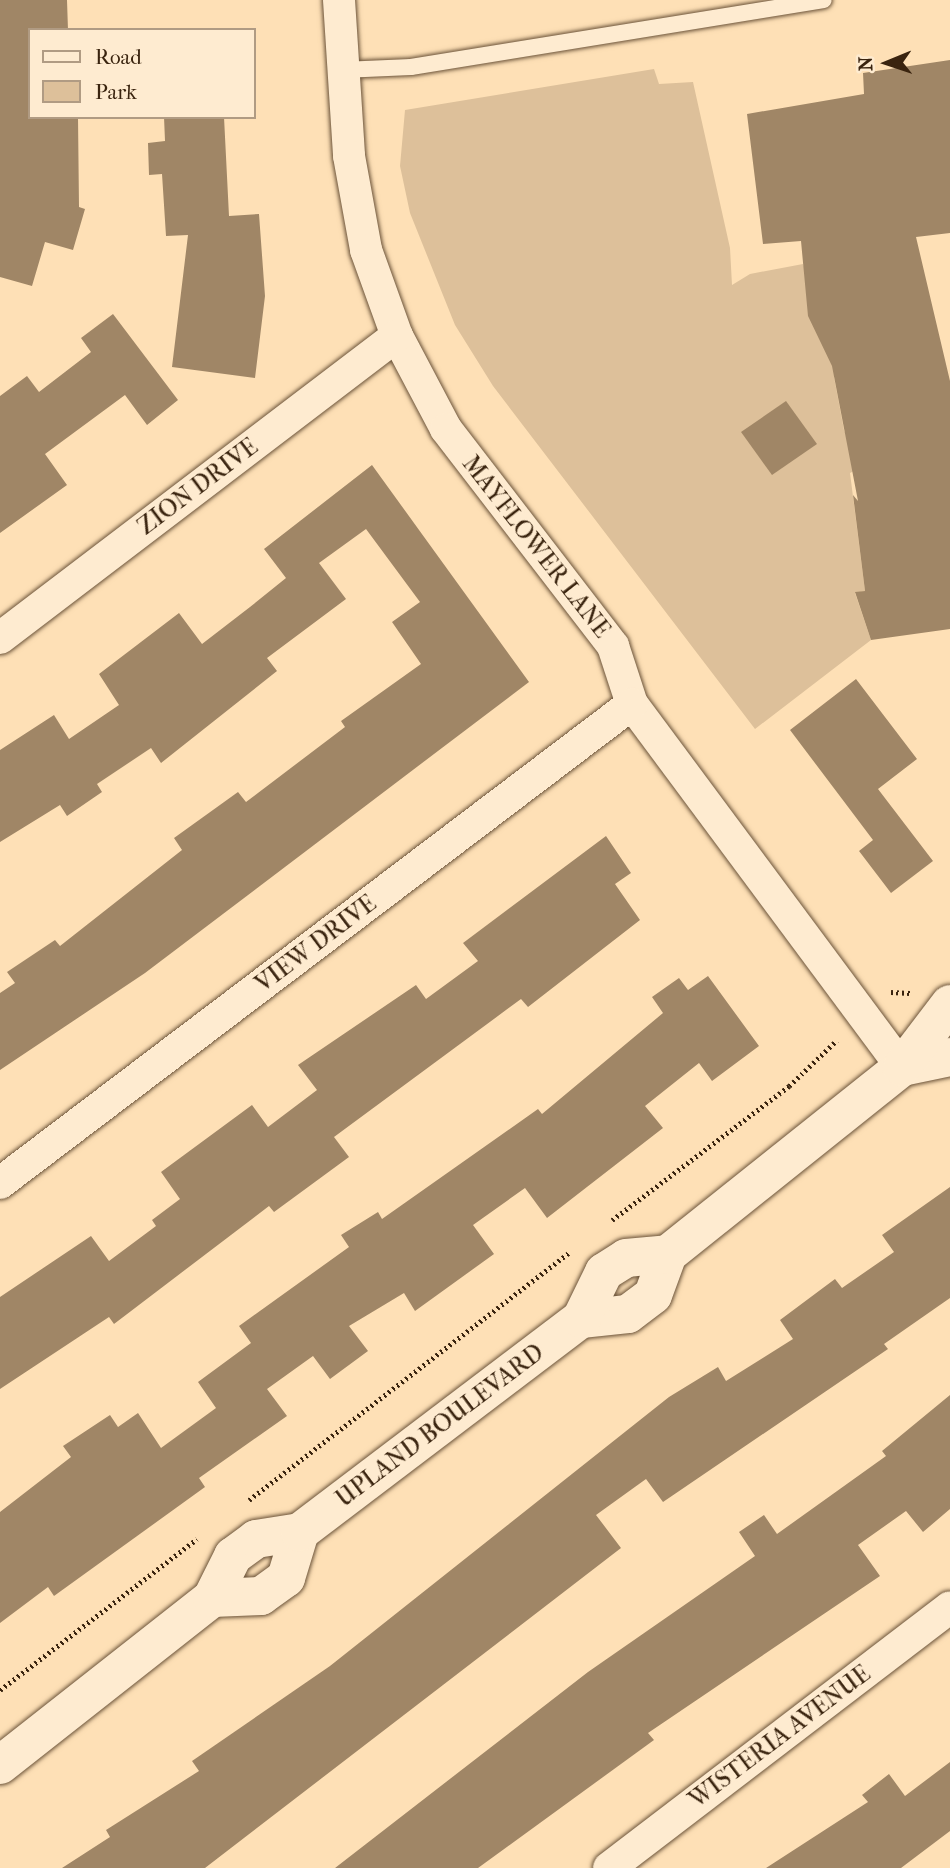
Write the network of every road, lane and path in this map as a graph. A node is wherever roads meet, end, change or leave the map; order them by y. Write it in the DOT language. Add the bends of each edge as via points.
graph roads {
  1 [pos="340,0"];
  2 [pos="824,0"];
  3 [pos="342,70"];
  4 [pos="397,336"];
  5 [pos="0,638"];
  6 [pos="632,704"];
  7 [pos="950,1004"];
  8 [pos="841,1036"];
  9 [pos="950,1057"];
  10 [pos="902,1067"];
  11 [pos="0,1183"];
  12 [pos="608,1223"];
  13 [pos="575,1248"];
  14 [pos="245,1503"];
  15 [pos="203,1535"];
  16 [pos="950,1607"];
  17 [pos="0,1690"];
  18 [pos="0,1765"];
  19 [pos="609,1868"];
  1 -- 3 [label="street, MAYFLOWER LANE"];
  2 -- 3 [label="lane" via="411,67"];
  3 -- 4 [label="street, MAYFLOWER LANE" via="366,250"];
  4 -- 5 [label="street, ZION DRIVE"];
  4 -- 6 [label="street, MAYFLOWER LANE" via="446,429 613,646"];
  6 -- 10 [label="street, MAYFLOWER LANE"];
  6 -- 11 [label="street, VIEW DRIVE"];
  7 -- 10 [label="street, UPLAND BOULEVARD"];
  8 -- 12 [label="path" via="789,1086"];
  9 -- 10 [label="street, UPLAND BOULEVARD"];
  10 -- 18 [label="street, UPLAND BOULEVARD" via="668,1254 653,1295 636,1308 581,1319 300,1532 286,1578 261,1596 212,1598"];
  13 -- 14 [label="path"];
  15 -- 17 [label="path"];
  16 -- 19 [label="street, WISTERIA AVENUE"];
}
